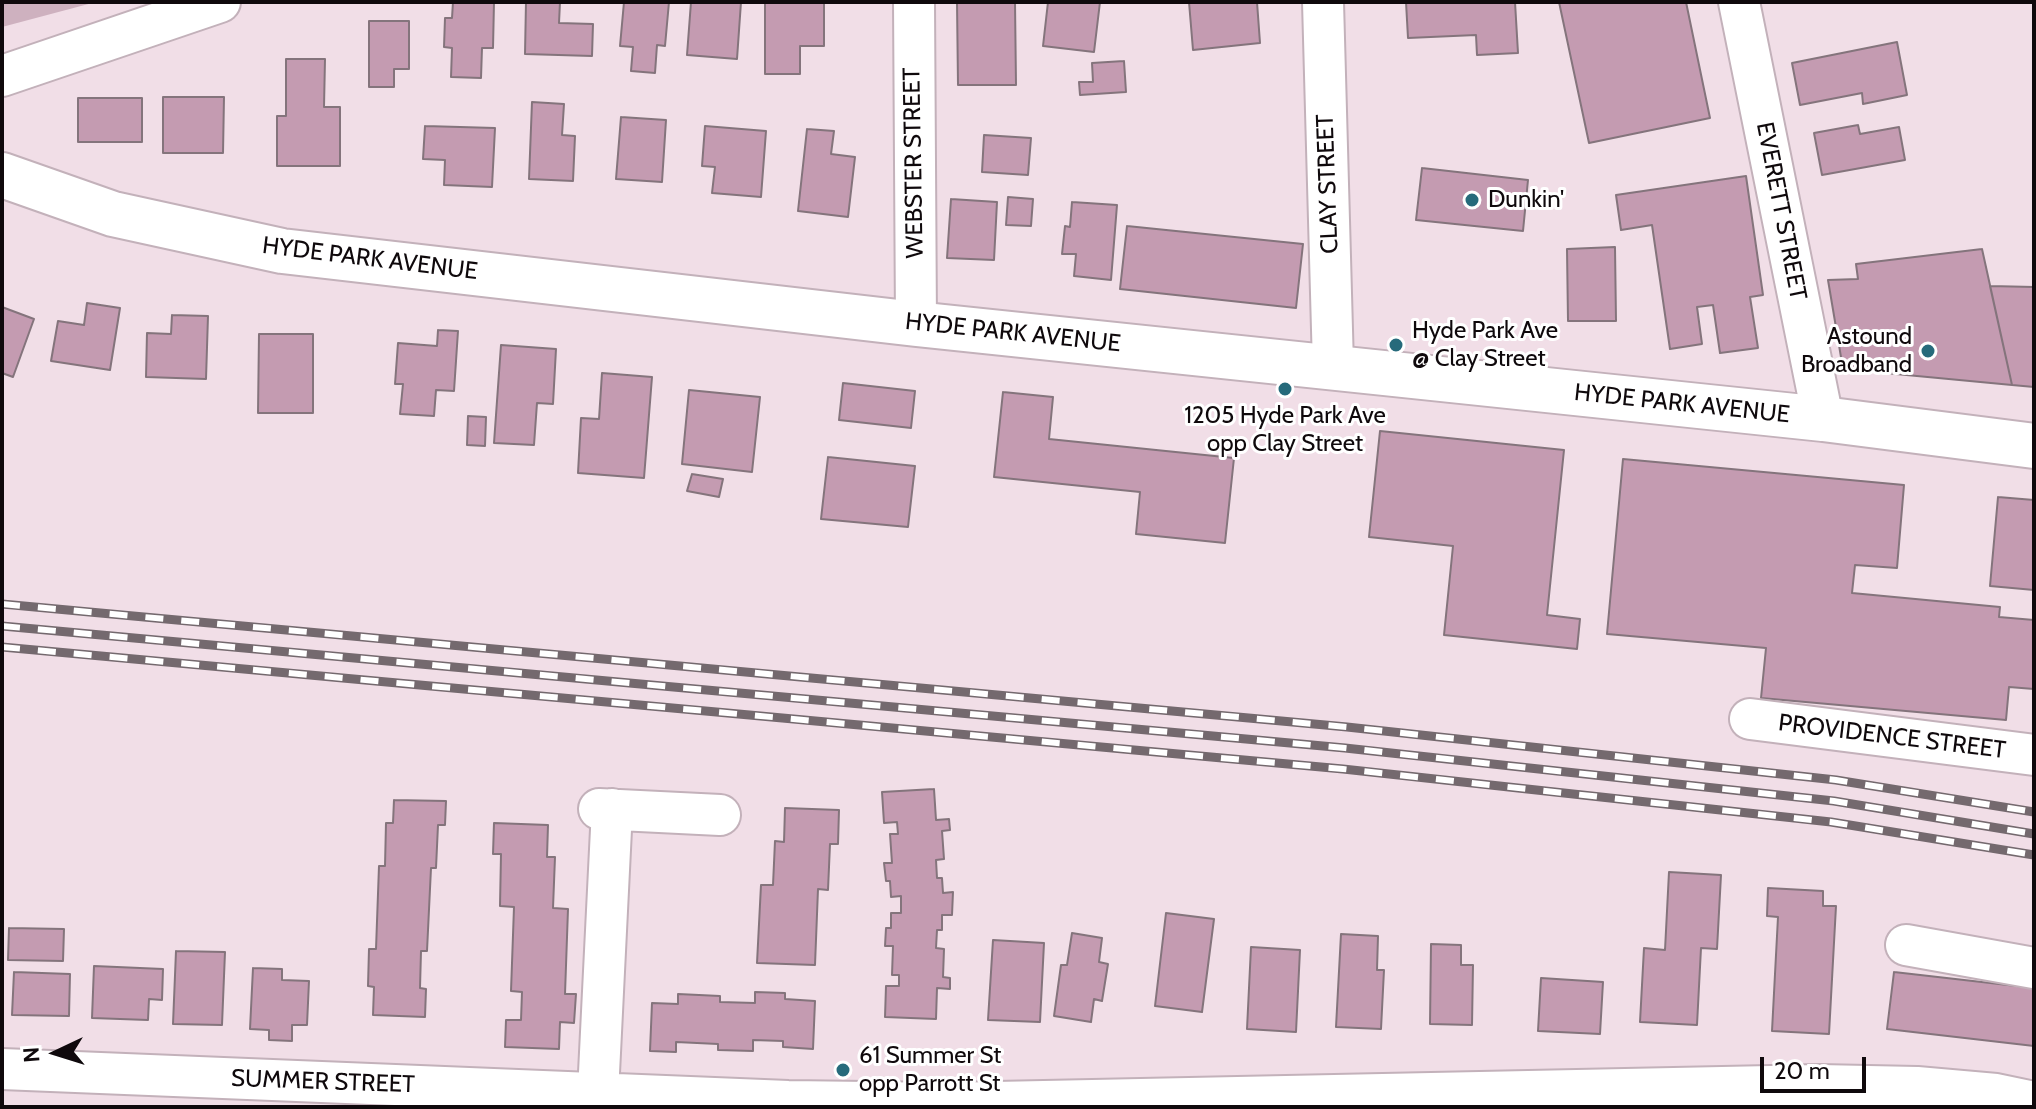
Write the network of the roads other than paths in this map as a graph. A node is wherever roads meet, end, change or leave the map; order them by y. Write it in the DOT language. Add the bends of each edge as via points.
graph roads {
  1 [pos="220,2"];
  2 [pos="914,2"];
  3 [pos="1323,2"];
  4 [pos="1739,2"];
  5 [pos="181,10"];
  6 [pos="2,76"];
  7 [pos="2,175"];
  8 [pos="916,324"];
  9 [pos="1333,366"];
  10 [pos="1823,419"];
  11 [pos="2034,446"];
  12 [pos="1750,719"];
  13 [pos="2034,755"];
  14 [pos="720,815"];
  15 [pos="1906,945"];
  16 [pos="2034,968"];
  17 [pos="2,1069"];
  18 [pos="598,1093"];
  19 [pos="1309,1101"];
  20 [pos="2034,1102"];
  21 [pos="819,1104"];
  1 -- 5 [label="street"];
  2 -- 8 [label="street, WEBSTER STREET"];
  3 -- 9 [label="street, CLAY STREET"];
  4 -- 10 [label="street, EVERETT STREET"];
  5 -- 6 [label="street"];
  7 -- 8 [label="main road, HYDE PARK AVENUE" via="113,214 282,251"];
  8 -- 9 [label="main road, HYDE PARK AVENUE"];
  9 -- 10 [label="main road, HYDE PARK AVENUE"];
  10 -- 11 [label="main road, HYDE PARK AVENUE"];
  12 -- 13 [label="street, PROVIDENCE STREET"];
  14 -- 18 [label="street" via="605,809"];
  15 -- 16 [label="street"];
  17 -- 18 [label="street, SUMMER STREET"];
  18 -- 21 [label="street, SUMMER STREET"];
  19 -- 20 [label="street, SUMMER STREET" via="1819,1085 1917,1087"];
  19 -- 21 [label="street, SUMMER STREET"];
}
